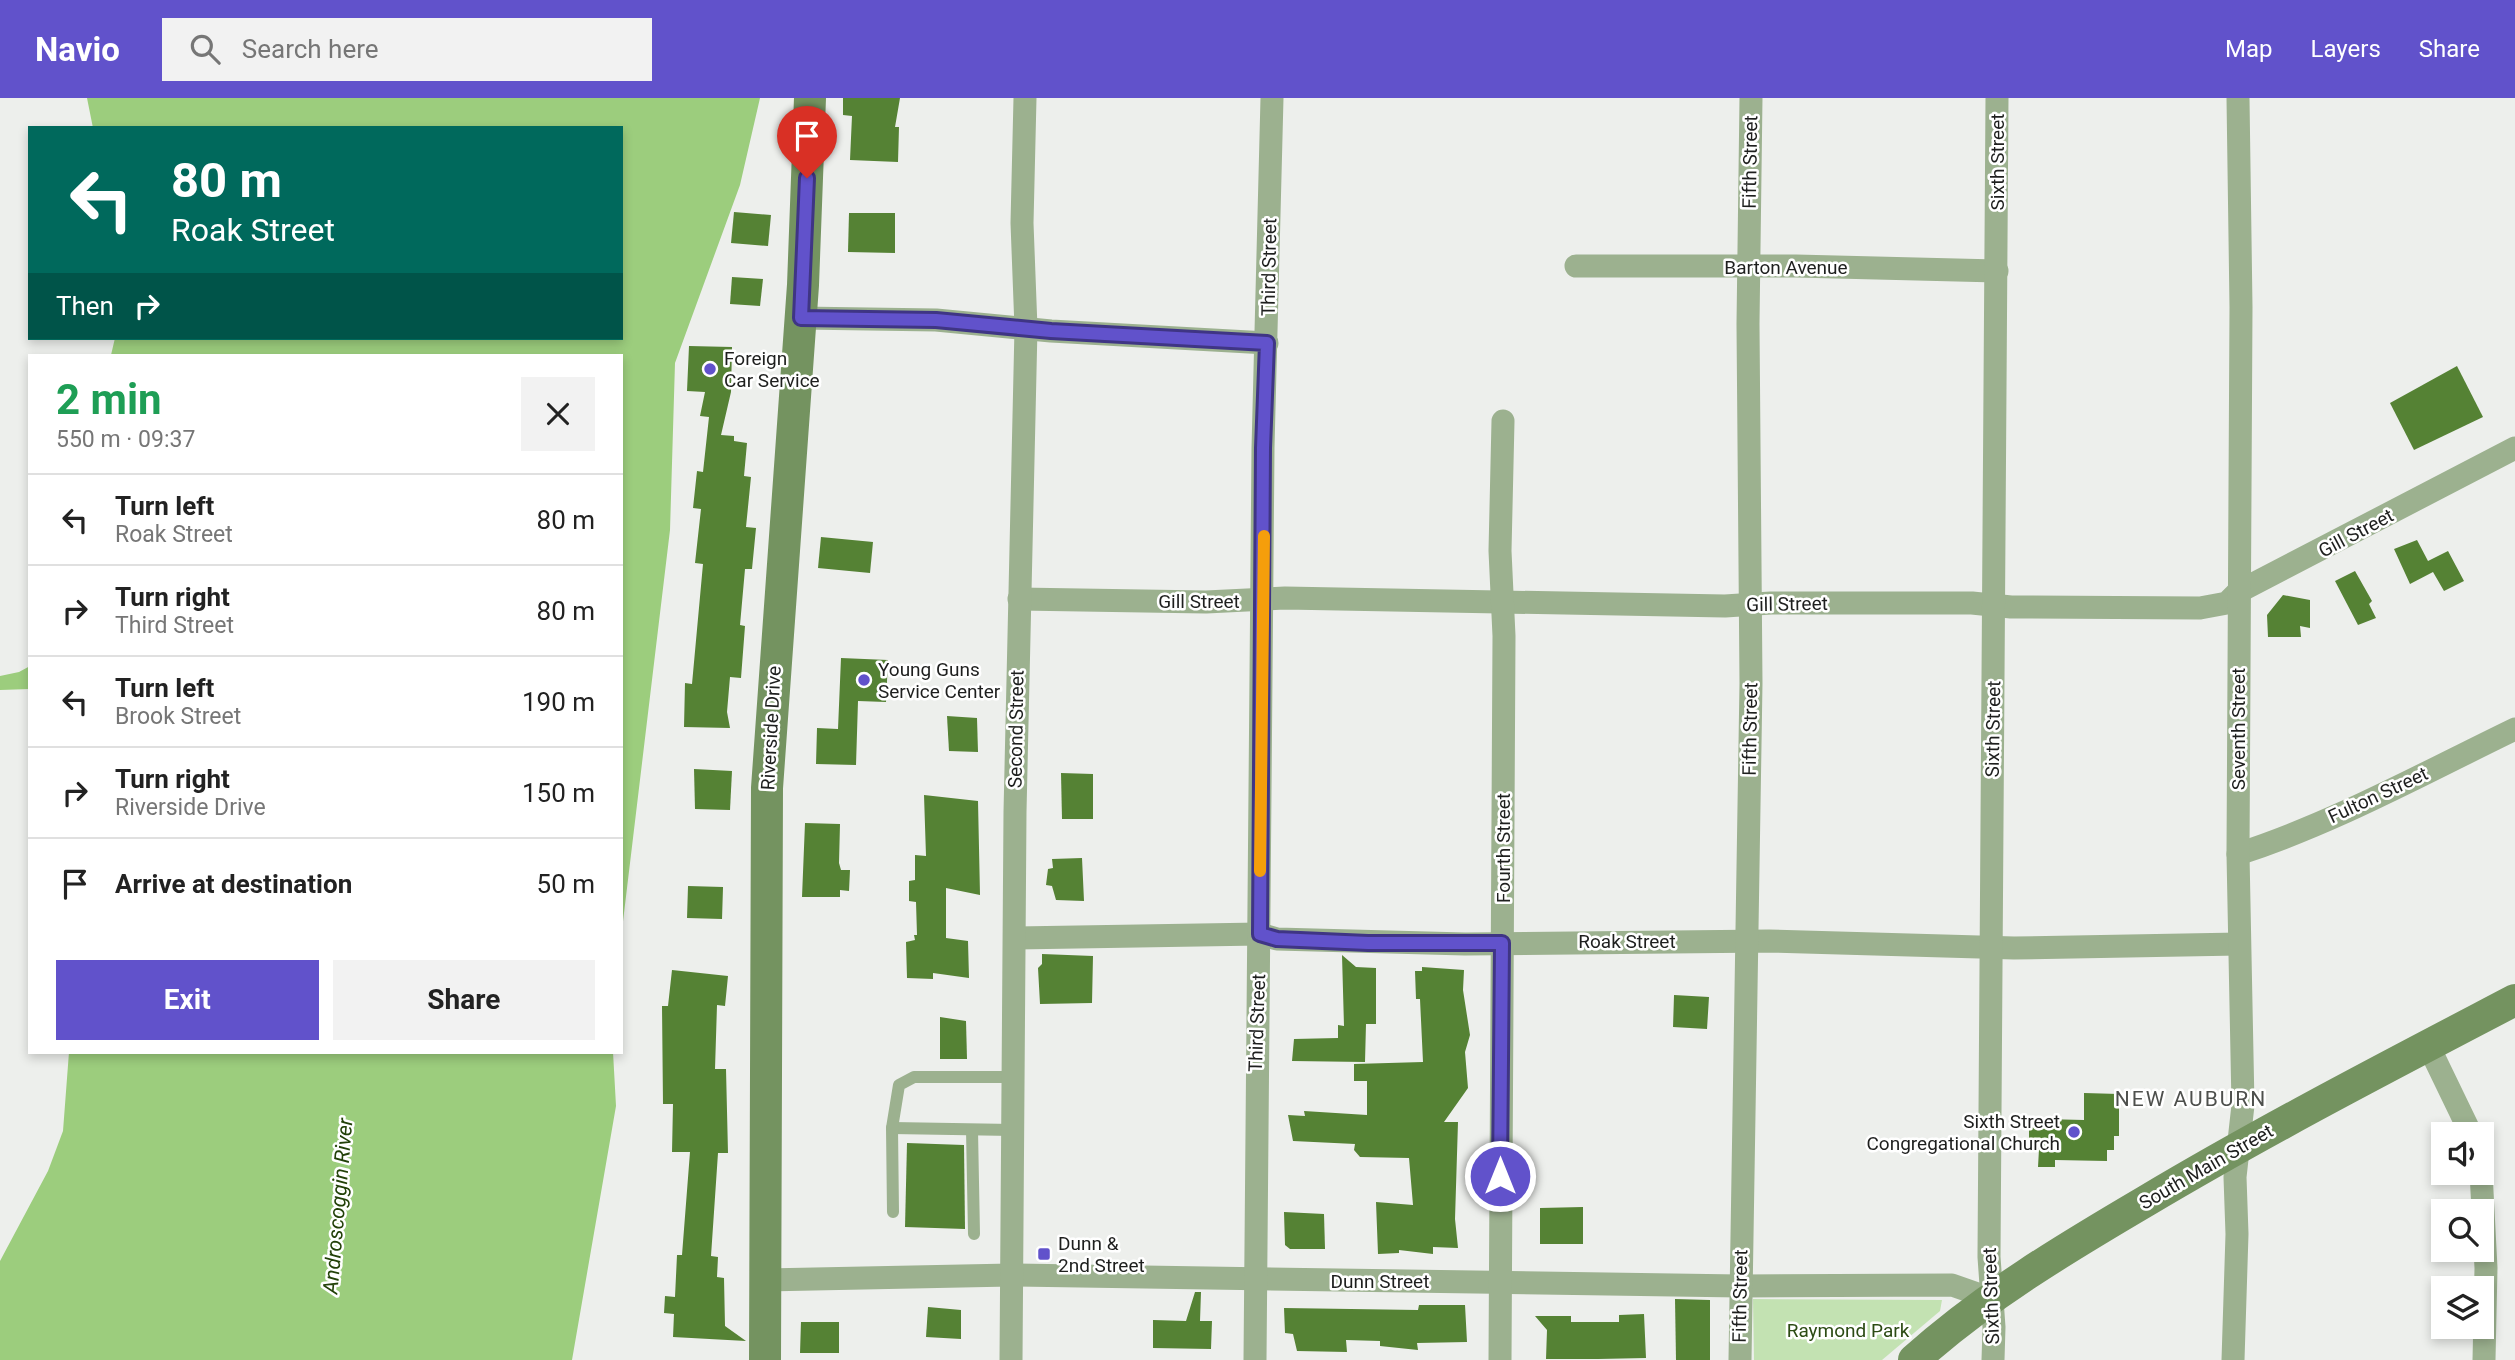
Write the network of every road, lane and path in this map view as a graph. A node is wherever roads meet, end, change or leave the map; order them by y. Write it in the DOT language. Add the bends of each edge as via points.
graph roads {
  1 [pos="810,98"];
  2 [pos="1025,98"];
  3 [pos="1272,98"];
  4 [pos="1751,98"];
  5 [pos="1997,98"];
  6 [pos="2238,98"];
  7 [pos="1576,267"];
  8 [pos="1748,267"];
  9 [pos="1997,271"];
  10 [pos="801,318"];
  11 [pos="1026,328"];
  12 [pos="1267,343"];
  13 [pos="1503,421"];
  14 [pos="2515,448"];
  15 [pos="2238,592"];
  16 [pos="1019,599"];
  17 [pos="1262,600"];
  18 [pos="1502,601"];
  19 [pos="1750,604"];
  20 [pos="1994,606"];
  21 [pos="2515,729"];
  22 [pos="2238,854"];
  23 [pos="1260,934"];
  24 [pos="1016,938"];
  25 [pos="1746,942"];
  26 [pos="1502,943"];
  27 [pos="2239,944"];
  28 [pos="1991,947"];
  29 [pos="2515,1000"];
  30 [pos="2428,1045"];
  31 [pos="1012,1077"];
  32 [pos="2465,1122"];
  33 [pos="892,1128"];
  34 [pos="972,1130"];
  35 [pos="1013,1130"];
  36 [pos="2238,1148"];
  37 [pos="2482,1185"];
  38 [pos="892,1212"];
  39 [pos="974,1234"];
  40 [pos="1011,1275"];
  41 [pos="765,1280"];
  42 [pos="1255,1280"];
  43 [pos="1500,1281"];
  44 [pos="1740,1286"];
  45 [pos="1992,1299"];
  46 [pos="765,1360"];
  47 [pos="1011,1360"];
  48 [pos="1255,1360"];
  49 [pos="1500,1360"];
  50 [pos="1740,1360"];
  51 [pos="1914,1360"];
  52 [pos="1993,1360"];
  53 [pos="2234,1360"];
  54 [pos="2484,1360"];
  1 -- 10 [label="main road, Riverside Drive"];
  2 -- 11 [label="street, Second Street" via="1022,223"];
  3 -- 12 [label="street, Third Street"];
  4 -- 8 [label="street, Fifth Street"];
  5 -- 9 [label="street, Sixth Street"];
  6 -- 15 [label="street, Seventh Street"];
  7 -- 8 [label="street, Barton Avenue"];
  8 -- 9 [label="street, Barton Avenue"];
  8 -- 19 [label="street, Fifth Street"];
  9 -- 20 [label="street, Sixth Street"];
  10 -- 11 [label="street" via="936,320"];
  10 -- 41 [label="main road, Riverside Drive" via="768,788"];
  11 -- 12 [label="street"];
  11 -- 16 [label="street, Second Street"];
  12 -- 17 [label="street, Third Street"];
  13 -- 18 [label="street, Fourth Street"];
  14 -- 15 [label="street, Gill Street"];
  15 -- 20 [label="street, Gill Street" via="2227,603 2200,608"];
  15 -- 22 [label="street, Seventh Street"];
  16 -- 17 [label="street, Gill Street"];
  16 -- 24 [label="street, Second Street"];
  17 -- 18 [label="street, Gill Street"];
  17 -- 23 [label="street, Third Street"];
  18 -- 19 [label="street, Gill Street"];
  18 -- 26 [label="street, Fourth Street"];
  19 -- 20 [label="street, Gill Street"];
  19 -- 25 [label="street, Fifth Street"];
  20 -- 28 [label="street, Sixth Street"];
  21 -- 22 [label="street, Fulton Street" via="2383,794"];
  22 -- 27 [label="street, Seventh Street"];
  23 -- 24 [label="street, Roak Street"];
  23 -- 26 [label="street, Roak Street" via="1277,939 1368,943"];
  23 -- 42 [label="street, Third Street"];
  24 -- 31 [label="street, Second Street"];
  25 -- 26 [label="street, Roak Street"];
  25 -- 28 [label="street, Roak Street"];
  25 -- 44 [label="street, Fifth Street"];
  26 -- 43 [label="street, Fourth Street"];
  27 -- 28 [label="street, Roak Street"];
  27 -- 36 [label="street, Seventh Street" via="2243,1105"];
  28 -- 45 [label="street, Sixth Street"];
  29 -- 30 [label="main road, South Main Street"];
  30 -- 32 [label="street"];
  30 -- 36 [label="main road, South Main Street"];
  31 -- 33 [label="lane" via="914,1077 899,1085"];
  31 -- 35 [label="street, Second Street"];
  33 -- 34 [label="lane"];
  33 -- 38 [label="lane"];
  34 -- 35 [label="lane"];
  34 -- 39 [label="lane"];
  35 -- 40 [label="street, Second Street"];
  36 -- 45 [label="main road, South Main Street" via="2059,1252"];
  36 -- 53 [label="street, Seventh Street"];
  37 -- 54 [label="street"];
  40 -- 41 [label="street, Dunn Street"];
  40 -- 42 [label="street, Dunn Street"];
  40 -- 47 [label="street, Second Street"];
  41 -- 46 [label="main road, Riverside Drive"];
  42 -- 43 [label="street, Dunn Street"];
  42 -- 48 [label="street, Third Street"];
  43 -- 44 [label="street, Dunn Street"];
  43 -- 49 [label="street, Fourth Street"];
  44 -- 45 [label="street, Dunn Street" via="1952,1285"];
  44 -- 50 [label="street, Fifth Street"];
  45 -- 51 [label="main road, South Main Street"];
  45 -- 52 [label="street, Sixth Street"];
}
